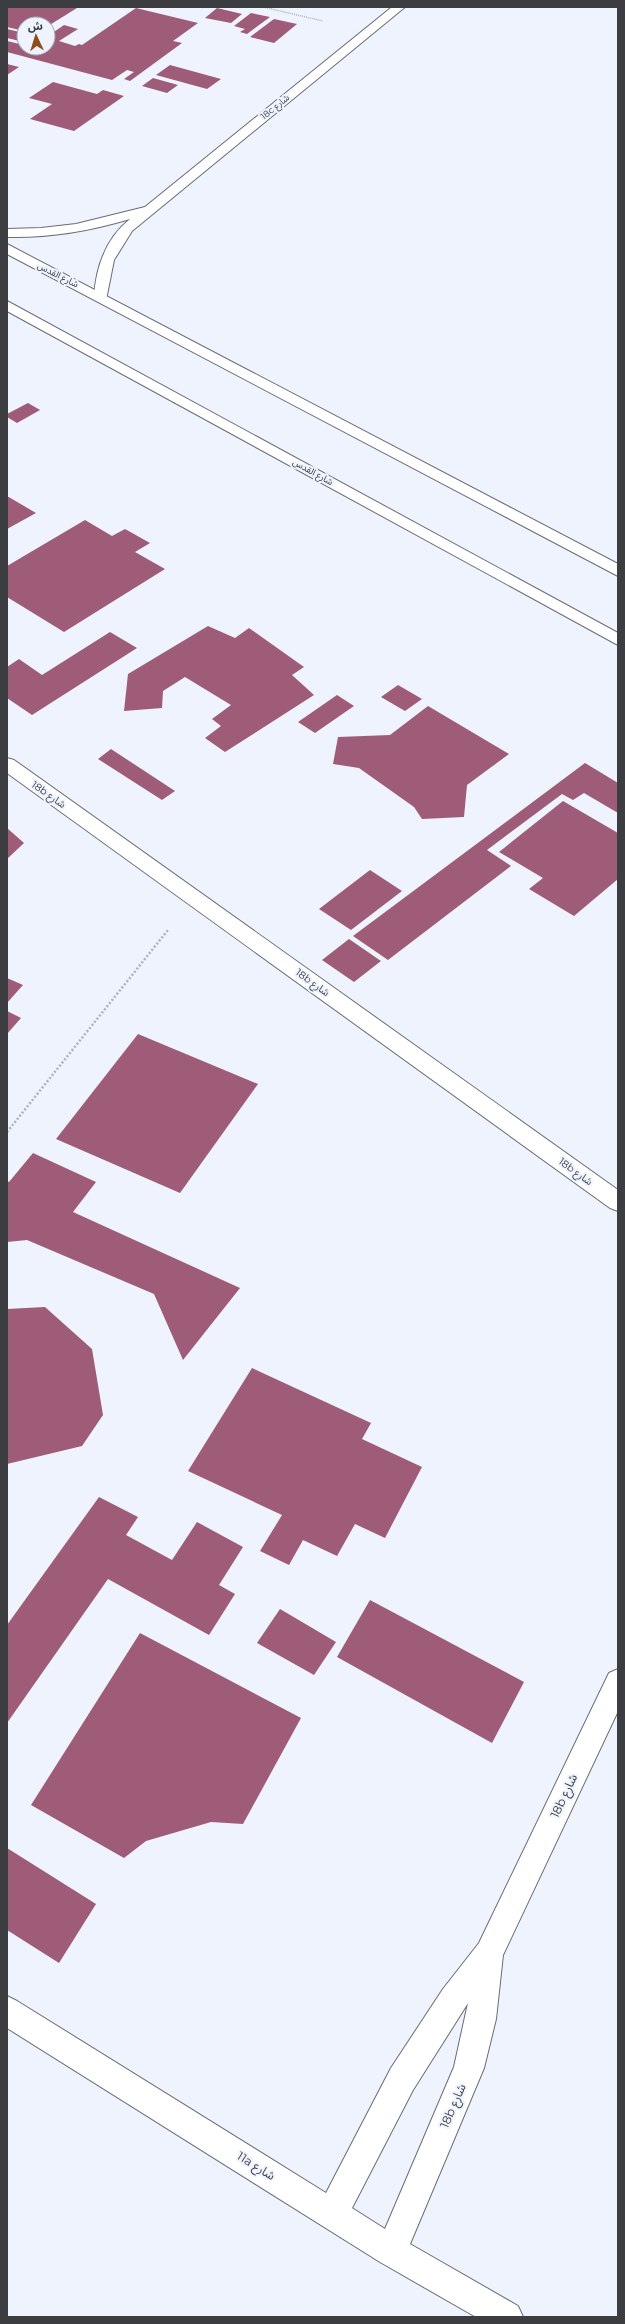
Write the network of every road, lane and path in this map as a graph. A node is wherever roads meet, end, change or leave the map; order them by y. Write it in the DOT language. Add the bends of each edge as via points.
graph roads {
  1 [pos="263,7"];
  2 [pos="398,7"];
  3 [pos="368,32"];
  4 [pos="151,207"];
  5 [pos="7,233"];
  6 [pos="7,248"];
  7 [pos="101,297"];
  8 [pos="7,305"];
  9 [pos="618,571"];
  10 [pos="618,640"];
  11 [pos="7,764"];
  12 [pos="194,897"];
  13 [pos="7,1132"];
  14 [pos="618,1202"];
  15 [pos="618,1682"];
  16 [pos="489,1953"];
  17 [pos="7,2011"];
  18 [pos="332,2214"];
  19 [pos="391,2252"];
  20 [pos="507,2317"];
  1 -- 3 [label="path"];
  2 -- 3 [label="street, 18c شارع"];
  3 -- 4 [label="street, 18c شارع"];
  4 -- 5 [label="street, 18c شارع" via="112,221 68,230"];
  4 -- 7 [label="street, 18c شارع" via="128,228 111,250 102,274"];
  6 -- 7 [label="street, شارع القدس"];
  7 -- 9 [label="street, شارع القدس"];
  8 -- 10 [label="street, شارع القدس"];
  11 -- 12 [label="street, 18b شارع"];
  12 -- 13 [label="path"];
  12 -- 14 [label="street, 18b شارع"];
  15 -- 16 [label="street, 18b شارع"];
  16 -- 18 [label="street, 18b شارع" via="453,1998 402,2079"];
  16 -- 19 [label="street, 18b شارع" via="481,2019 469,2068"];
  17 -- 18 [label="street, 11a شارع"];
  18 -- 19 [label="street, 11a شارع"];
  19 -- 20 [label="street, 11a شارع"];
}
